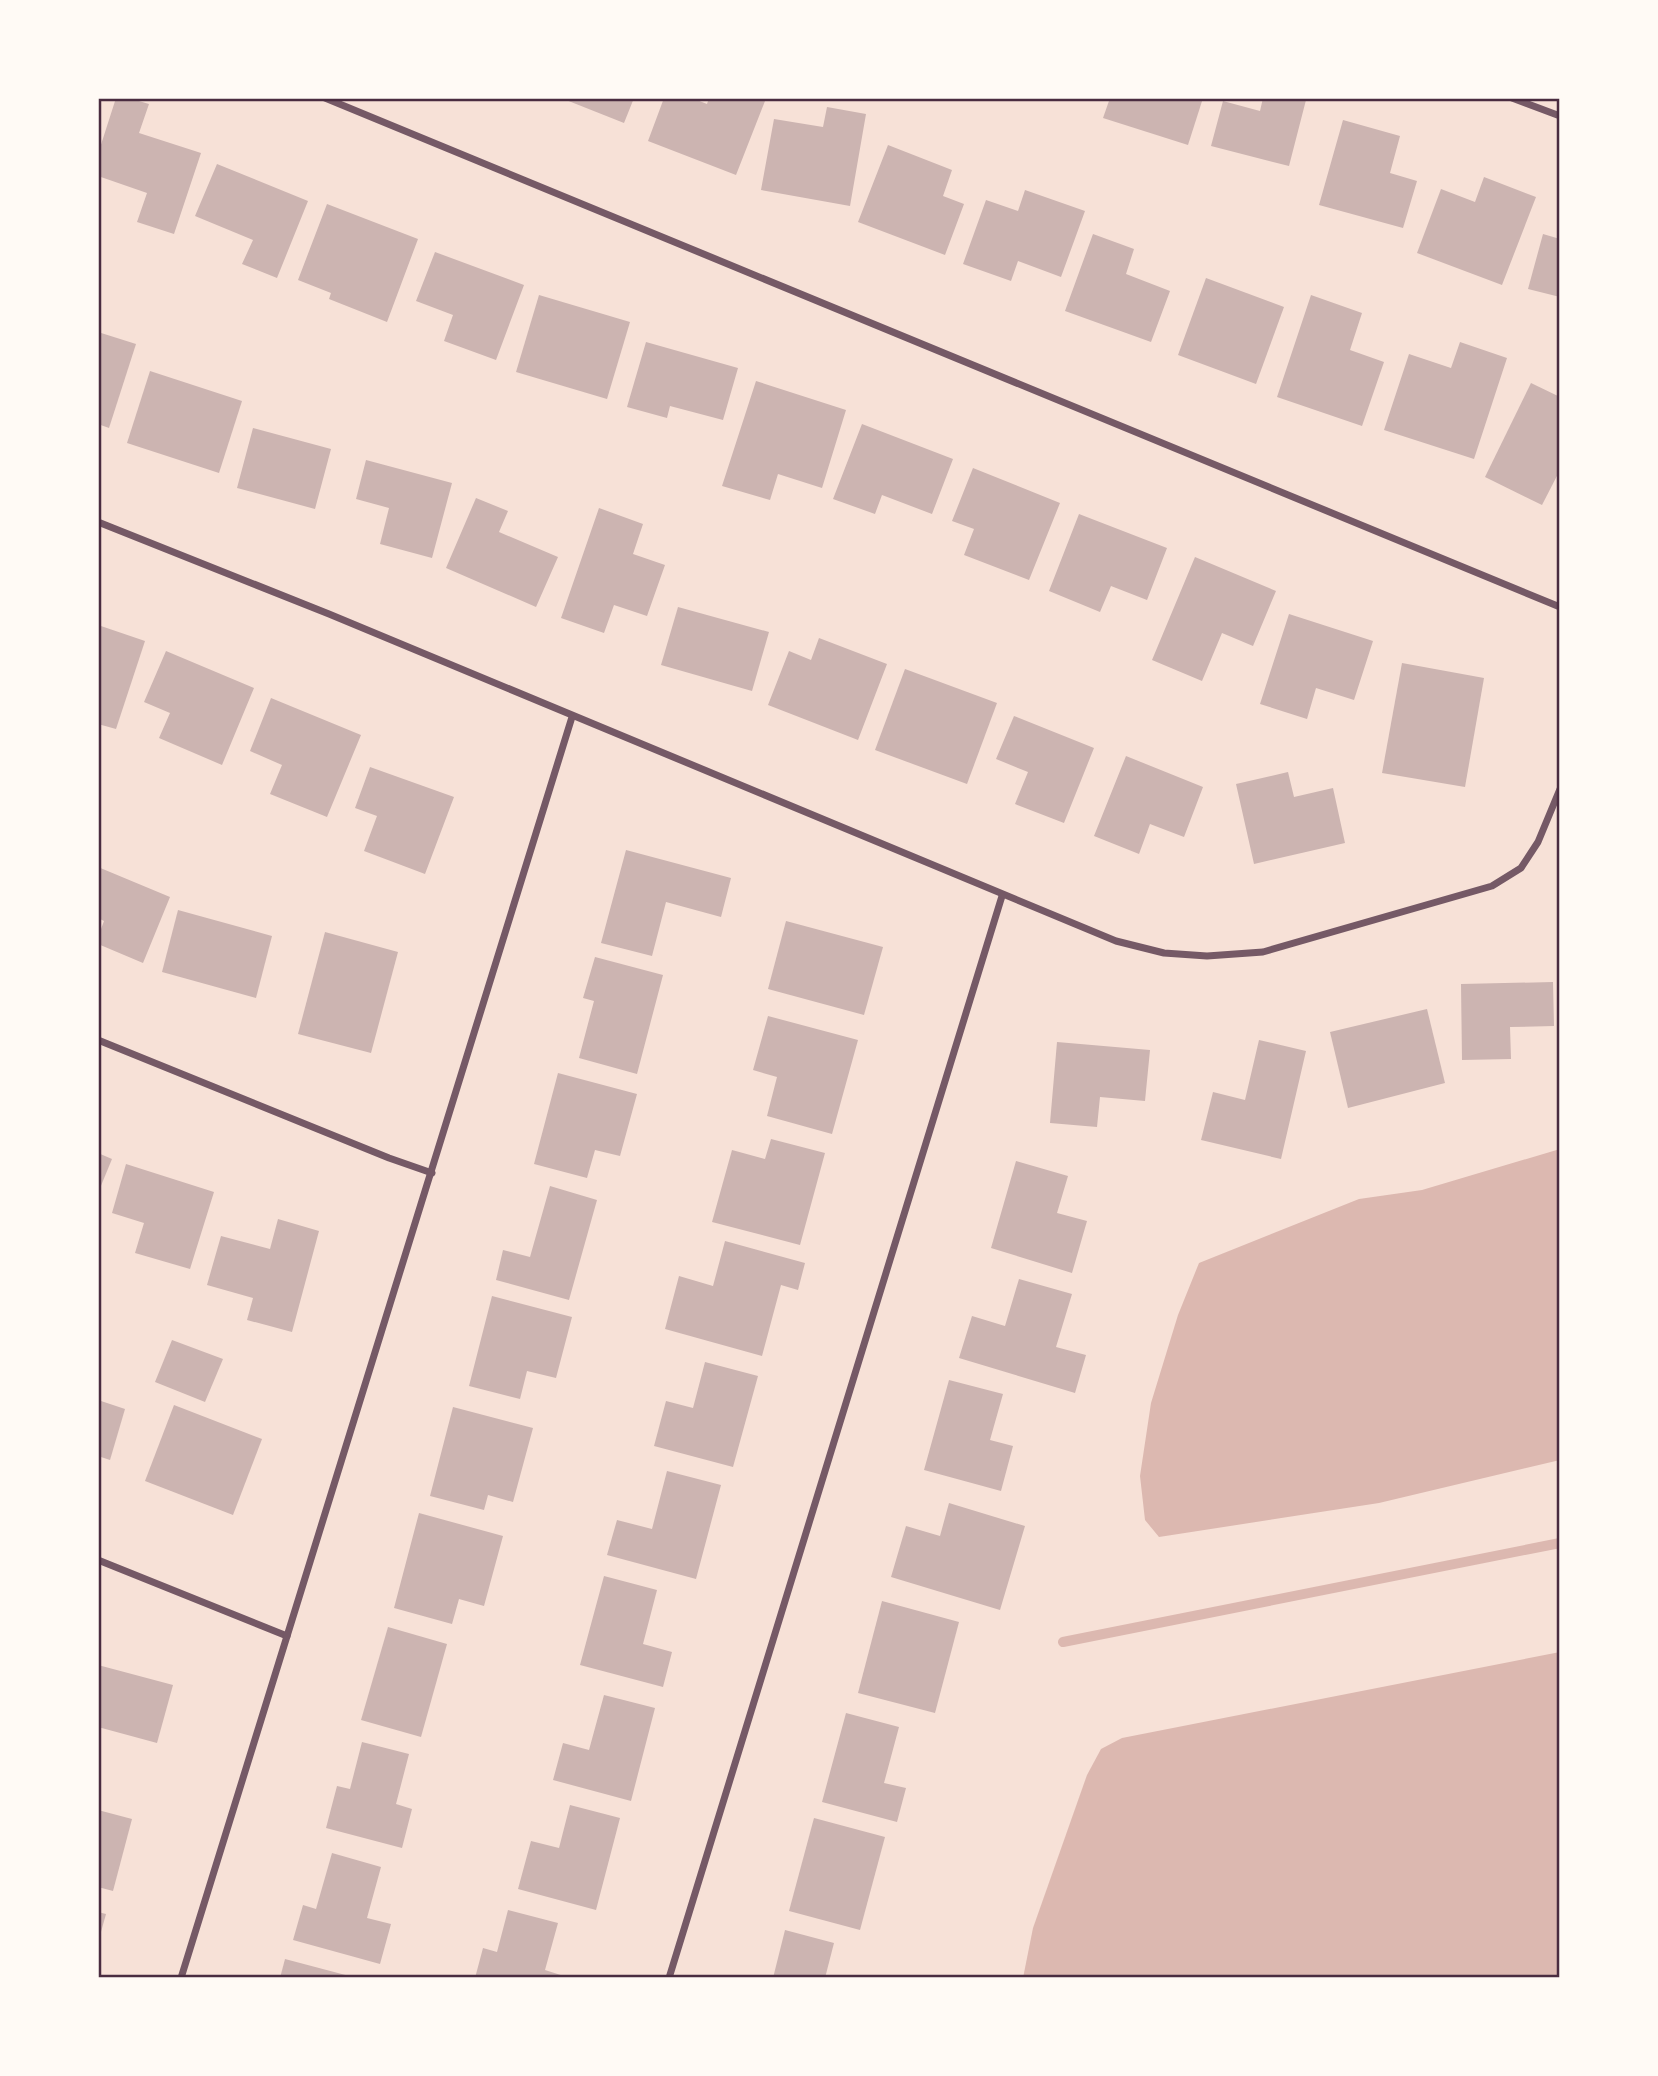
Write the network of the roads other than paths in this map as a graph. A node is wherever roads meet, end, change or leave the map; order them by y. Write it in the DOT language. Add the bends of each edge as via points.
graph roads {
  1 [pos="325,98"];
  2 [pos="1512,98"];
  3 [pos="1560,116"];
  4 [pos="98,522"];
  5 [pos="1560,607"];
  6 [pos="572,717"];
  7 [pos="1560,789"];
  8 [pos="1002,896"];
  9 [pos="98,1040"];
  10 [pos="432,1173"];
  11 [pos="98,1560"];
  12 [pos="287,1636"];
  13 [pos="181,1978"];
  14 [pos="669,1978"];
  1 -- 5 [label="street"];
  2 -- 3 [label="street"];
  4 -- 6 [label="street"];
  6 -- 8 [label="street"];
  6 -- 10 [label="street"];
  7 -- 8 [label="street" via="1538,842 1521,868 1492,887 1263,952 1164,953 1116,942"];
  8 -- 14 [label="street"];
  9 -- 10 [label="street"];
  10 -- 12 [label="street"];
  11 -- 12 [label="street"];
  12 -- 13 [label="street"];
}
